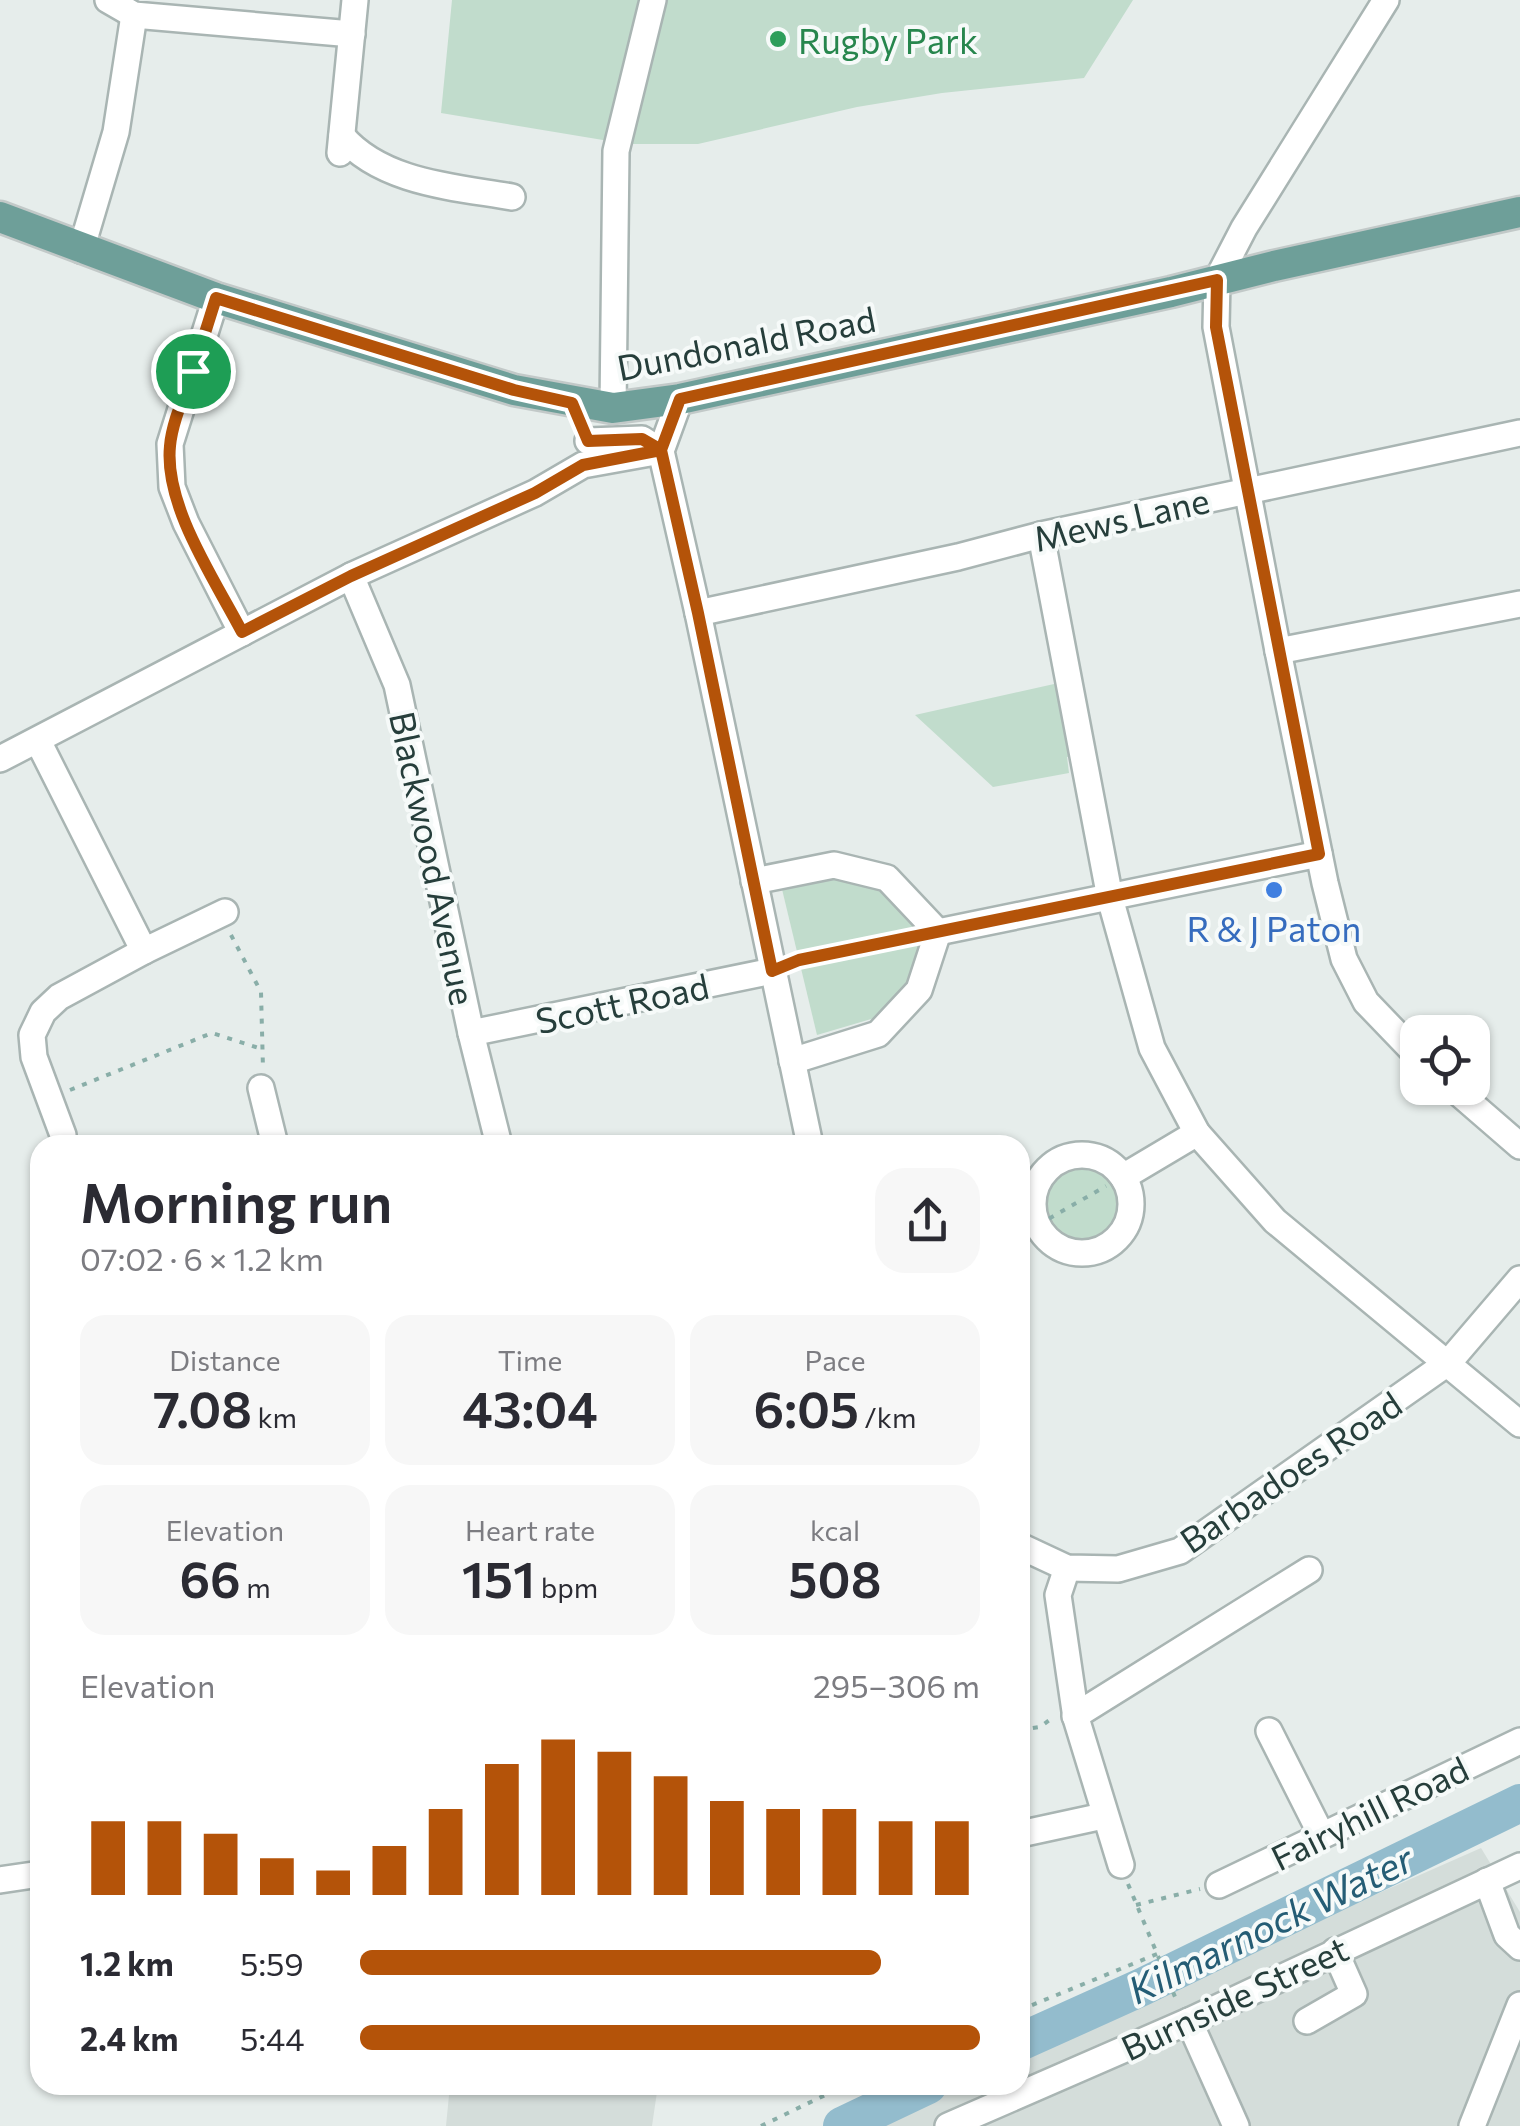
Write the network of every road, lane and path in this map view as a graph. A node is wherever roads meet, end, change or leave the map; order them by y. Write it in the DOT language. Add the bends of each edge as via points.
graph roads {
  1 [pos="108,0"];
  2 [pos="355,0"];
  3 [pos="642,0"];
  4 [pos="1386,0"];
  5 [pos="653,1"];
  6 [pos="134,14"];
  7 [pos="352,34"];
  8 [pos="512,197"];
  9 [pos="1520,212"];
  10 [pos="0,217"];
  11 [pos="82,250"];
  12 [pos="1217,280"];
  13 [pos="216,298"];
  14 [pos="680,399"];
  15 [pos="572,403"];
  16 [pos="612,408"];
  17 [pos="1520,433"];
  18 [pos="661,450"];
  19 [pos="586,453"];
  20 [pos="1249,490"];
  21 [pos="1041,534"];
  22 [pos="351,576"];
  23 [pos="1520,604"];
  24 [pos="698,613"];
  25 [pos="242,632"];
  26 [pos="1278,651"];
  27 [pos="38,741"];
  28 [pos="0,759"];
  29 [pos="1319,854"];
  30 [pos="754,881"];
  31 [pos="1110,898"];
  32 [pos="222,913"];
  33 [pos="938,932"];
  34 [pos="144,951"];
  35 [pos="772,971"];
  36 [pos="471,1033"];
  37 [pos="1400,1037"];
  38 [pos="262,1049"];
  39 [pos="792,1061"];
  40 [pos="261,1088"];
  41 [pos="47,1099"];
  42 [pos="1473,1105"];
  43 [pos="1197,1133"];
  44 [pos="63,1134"];
  45 [pos="273,1135"];
  46 [pos="496,1135"];
  47 [pos="808,1135"];
  48 [pos="1520,1146"];
  49 [pos="1123,1176"];
  50 [pos="1030,1224"];
  51 [pos="1030,1230"];
  52 [pos="1030,1231"];
  53 [pos="1520,1279"];
  54 [pos="1449,1362"];
  55 [pos="1520,1424"];
  56 [pos="1030,1551"];
  57 [pos="1067,1568"];
  58 [pos="1310,1570"];
  59 [pos="1075,1717"];
  60 [pos="1030,1728"];
  61 [pos="1269,1731"];
  62 [pos="1520,1741"];
  63 [pos="1104,1816"];
  64 [pos="1030,1832"];
  65 [pos="1322,1834"];
  66 [pos="1120,1866"];
  67 [pos="1520,1866"];
  68 [pos="30,1876"];
  69 [pos="0,1880"];
  70 [pos="1487,1881"];
  71 [pos="1219,1885"];
  72 [pos="1136,1905"];
  73 [pos="1520,1946"];
  74 [pos="1335,1951"];
  75 [pos="1157,1954"];
  76 [pos="1030,2006"];
  77 [pos="1520,2006"];
  78 [pos="1185,2015"];
  79 [pos="1307,2021"];
  80 [pos="1030,2088"];
  81 [pos="825,2095"];
  82 [pos="1014,2095"];
  83 [pos="761,2126"];
  84 [pos="948,2126"];
  85 [pos="1236,2126"];
  86 [pos="1472,2126"];
  1 -- 6 [label="street"];
  2 -- 7 [label="street"];
  3 -- 5 [label="street"];
  4 -- 12 [label="street"];
  5 -- 16 [label="street" via="616,152"];
  6 -- 7 [label="street"];
  6 -- 11 [label="street" via="116,132"];
  7 -- 8 [label="street" via="341,147 416,180"];
  9 -- 12 [label="main road, Dundonald Road"];
  10 -- 11 [label="main road, Dundonald Road"];
  11 -- 13 [label="main road, Dundonald Road"];
  12 -- 14 [label="main road, Dundonald Road"];
  12 -- 20 [label="street" via="1216,327"];
  13 -- 15 [label="main road, Dundonald Road"];
  13 -- 25 [label="street" via="170,444 172,487"];
  14 -- 16 [label="main road, Dundonald Road"];
  14 -- 18 [label="street"];
  15 -- 16 [label="main road, Dundonald Road"];
  15 -- 19 [label="street"];
  17 -- 20 [label="street, Mews Lane"];
  18 -- 19 [label="street"];
  18 -- 24 [label="street"];
  19 -- 22 [label="street" via="535,493"];
  20 -- 21 [label="street, Mews Lane"];
  20 -- 26 [label="street"];
  21 -- 24 [label="street, Mews Lane" via="961,568"];
  21 -- 31 [label="street"];
  22 -- 25 [label="street"];
  22 -- 36 [label="street, Blackwood Avenue" via="397,685"];
  23 -- 26 [label="street"];
  24 -- 30 [label="street"];
  25 -- 27 [label="street"];
  26 -- 29 [label="street"];
  27 -- 28 [label="street"];
  27 -- 34 [label="street"];
  29 -- 31 [label="street"];
  29 -- 37 [label="street" via="1344,959 1366,1002"];
  30 -- 33 [label="street" via="834,865 887,878"];
  30 -- 35 [label="street"];
  31 -- 33 [label="street"];
  31 -- 43 [label="street" via="1152,1048"];
  32 -- 34 [label="street"];
  32 -- 38 [label="path" via="260,992"];
  33 -- 35 [label="path"];
  33 -- 39 [label="street" via="919,990 878,1034"];
  34 -- 41 [label="street" via="43,1012 32,1035"];
  35 -- 36 [label="street, Scott Road"];
  35 -- 39 [label="street"];
  36 -- 46 [label="street, Blackwood Avenue"];
  38 -- 40 [label="path"];
  38 -- 41 [label="path" via="212,1034"];
  39 -- 47 [label="street"];
  40 -- 45 [label="street"];
  41 -- 44 [label="street"];
  42 -- 48 [label="street"];
  43 -- 49 [label="street"];
  43 -- 54 [label="street" via="1276,1221"];
  49 -- 50 [label="street" via="1086,1155 1053,1164 1040,1177"];
  49 -- 51 [label="path"];
  49 -- 52 [label="street" via="1131,1201 1128,1221 1105,1247 1066,1250"];
  53 -- 54 [label="street, Barbadoes Road"];
  54 -- 55 [label="street"];
  54 -- 57 [label="street, Barbadoes Road" via="1180,1550 1118,1569"];
  56 -- 57 [label="street, Barbadoes Road"];
  57 -- 59 [label="street" via="1058,1596"];
  58 -- 59 [label="street"];
  59 -- 60 [label="path" via="1058,1714"];
  59 -- 63 [label="street"];
  61 -- 65 [label="street"];
  62 -- 65 [label="street, Fairyhill Road"];
  63 -- 64 [label="street"];
  63 -- 66 [label="street"];
  65 -- 71 [label="street, Fairyhill Road"];
  66 -- 72 [label="path"];
  67 -- 70 [label="street, Burnside Street"];
  68 -- 69 [label="street"];
  70 -- 73 [label="street" via="1508,1934"];
  70 -- 74 [label="street, Burnside Street"];
  71 -- 72 [label="path"];
  72 -- 75 [label="path"];
  74 -- 78 [label="street, Burnside Street"];
  74 -- 79 [label="street" via="1354,1994"];
  75 -- 76 [label="path"];
  75 -- 78 [label="path"];
  77 -- 86 [label="street"];
  78 -- 80 [label="street, Burnside Street"];
  78 -- 85 [label="street"];
  81 -- 83 [label="path"];
  82 -- 84 [label="street, Burnside Street"];
}
